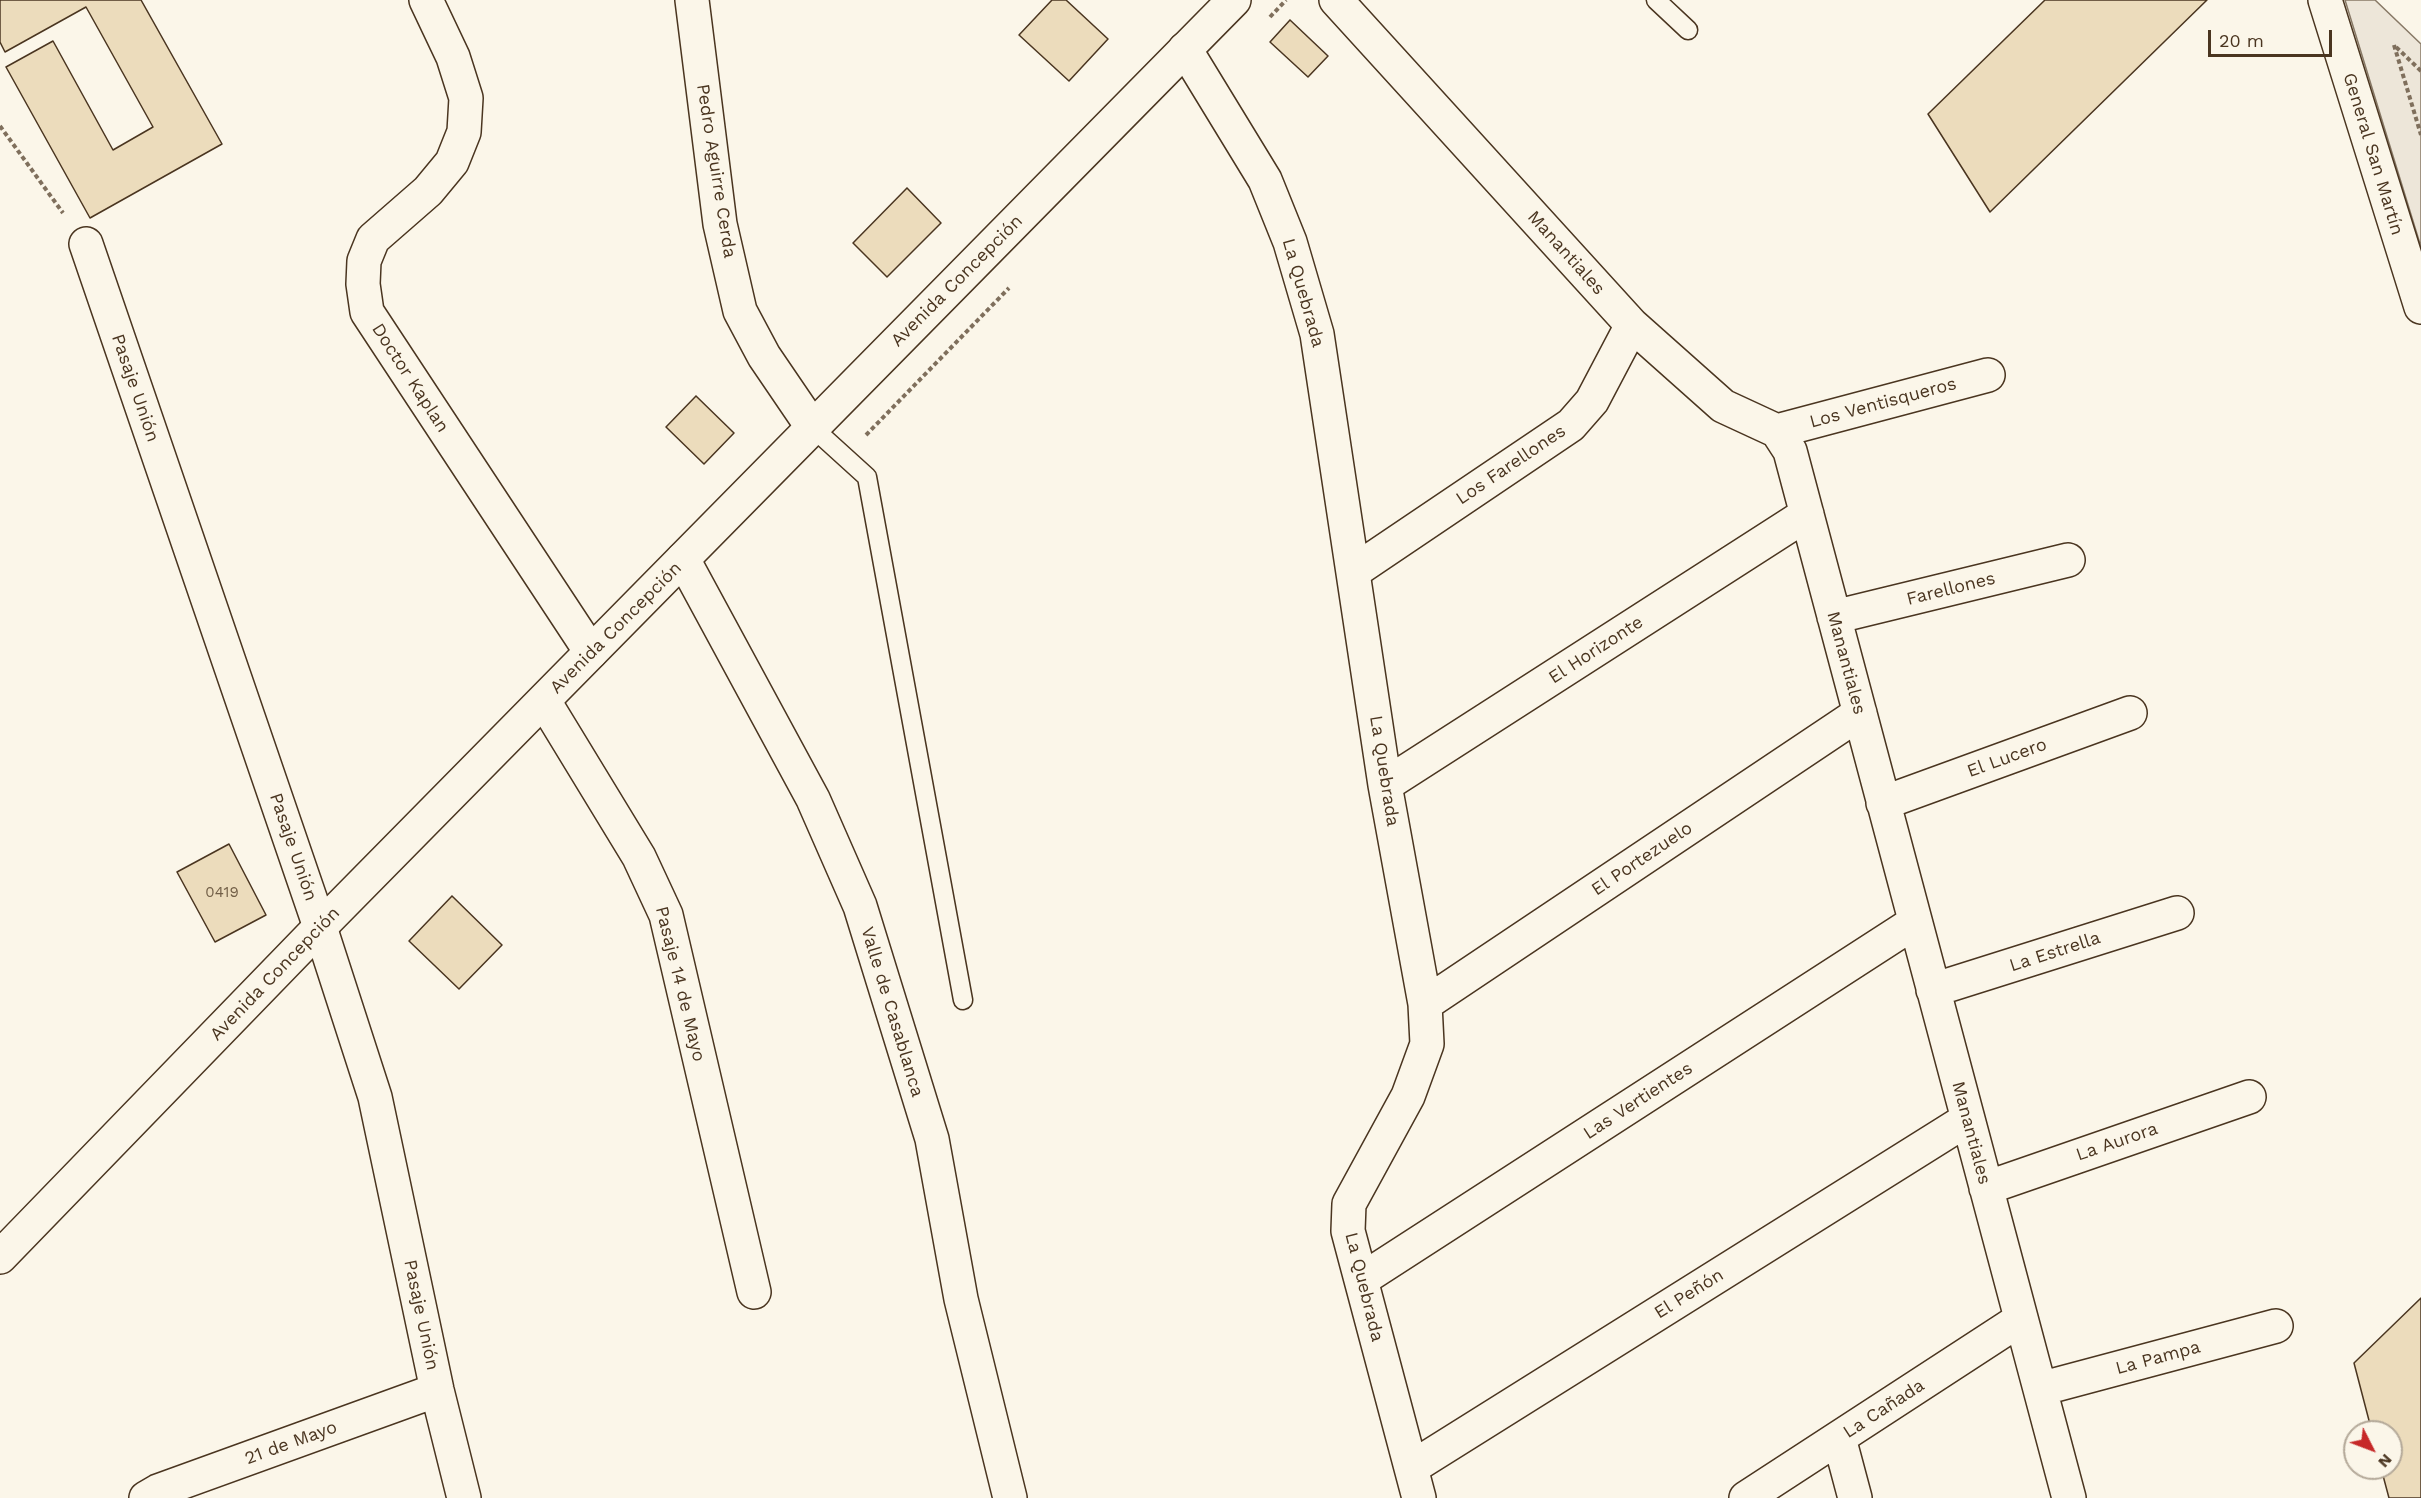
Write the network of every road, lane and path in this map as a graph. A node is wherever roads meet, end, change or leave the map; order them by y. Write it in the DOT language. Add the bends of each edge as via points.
graph roads {
  1 [pos="426,0"];
  2 [pos="692,0"];
  3 [pos="1234,0"];
  4 [pos="1336,0"];
  5 [pos="1656,0"];
  6 [pos="2325,0"];
  7 [pos="1688,30"];
  8 [pos="1185,49"];
  9 [pos="2421,71"];
  10 [pos="0,126"];
  11 [pos="2421,135"];
  12 [pos="86,244"];
  13 [pos="2421,307"];
  14 [pos="1632,325"];
  15 [pos="1988,375"];
  16 [pos="813,428"];
  17 [pos="1777,431"];
  18 [pos="1807,514"];
  19 [pos="683,559"];
  20 [pos="2068,560"];
  21 [pos="1353,572"];
  22 [pos="1834,617"];
  23 [pos="591,652"];
  24 [pos="544,700"];
  25 [pos="1860,713"];
  26 [pos="2130,714"];
  27 [pos="1385,785"];
  28 [pos="1883,803"];
  29 [pos="2177,913"];
  30 [pos="1916,922"];
  31 [pos="320,927"];
  32 [pos="1934,990"];
  33 [pos="963,1000"];
  34 [pos="1425,1004"];
  35 [pos="2249,1097"];
  36 [pos="1968,1119"];
  37 [pos="1986,1188"];
  38 [pos="0,1257"];
  39 [pos="1361,1280"];
  40 [pos="754,1292"];
  41 [pos="2021,1319"];
  42 [pos="2276,1326"];
  43 [pos="2040,1389"];
  44 [pos="437,1390"];
  45 [pos="1839,1438"];
  46 [pos="1415,1483"];
  47 [pos="155,1496"];
  48 [pos="464,1498"];
  49 [pos="1010,1498"];
  50 [pos="1746,1498"];
  51 [pos="1855,1498"];
  52 [pos="2069,1498"];
  1 -- 23 [label="street, Doctor Kaplan" via="453,57 466,99 464,132 452,162 428,191 373,239 364,261 367,312"];
  2 -- 16 [label="street, Pedro Aguirre Cerda" via="720,224 740,311 764,356"];
  3 -- 8 [label="street, Avenida Concepción"];
  4 -- 14 [label="street, Manantiales"];
  5 -- 7 [label="lane"];
  6 -- 13 [label="street, General San Martín"];
  8 -- 16 [label="street, Avenida Concepción"];
  8 -- 21 [label="street, La Quebrada" via="1265,180 1290,242 1317,334"];
  9 -- 11 [label="path" via="2394,45"];
  10 -- 12 [label="path"];
  12 -- 31 [label="street, Pasaje Unión"];
  14 -- 17 [label="street, Manantiales" via="1723,406"];
  14 -- 21 [label="street, Los Farellones" via="1592,401 1571,425"];
  15 -- 17 [label="street, Los Ventisqueros"];
  16 -- 19 [label="street, Avenida Concepción"];
  16 -- 33 [label="lane" via="867,477"];
  17 -- 18 [label="street, Manantiales" via="1790,451"];
  18 -- 22 [label="street, Manantiales"];
  18 -- 27 [label="street, El Horizonte"];
  19 -- 23 [label="street, Avenida Concepción"];
  19 -- 49 [label="street, Valle de Casablanca" via="813,799 860,906 932,1139 961,1299"];
  20 -- 22 [label="street, Farellones"];
  21 -- 27 [label="street, La Quebrada"];
  22 -- 25 [label="street, Manantiales"];
  23 -- 24 [label="street, Avenida Concepción"];
  24 -- 31 [label="street, Avenida Concepción"];
  24 -- 40 [label="street, Pasaje 14 de Mayo" via="639,857 666,915"];
  25 -- 28 [label="street, Manantiales"];
  25 -- 34 [label="street, El Portezuelo"];
  26 -- 28 [label="street, El Lucero"];
  27 -- 34 [label="street, La Quebrada"];
  28 -- 30 [label="street, Manantiales"];
  29 -- 32 [label="street, La Estrella"];
  30 -- 32 [label="street, Manantiales"];
  30 -- 39 [label="street, Las Vertientes"];
  31 -- 38 [label="street, Avenida Concepción"];
  31 -- 44 [label="street, Pasaje Unión" via="375,1097"];
  32 -- 36 [label="street, Manantiales"];
  34 -- 39 [label="street, La Quebrada" via="1427,1044 1408,1096 1349,1204 1348,1231"];
  35 -- 37 [label="street, La Aurora"];
  36 -- 37 [label="street, Manantiales"];
  36 -- 46 [label="street, El Peñón"];
  37 -- 41 [label="street, Manantiales"];
  39 -- 46 [label="street, La Quebrada"];
  41 -- 43 [label="street, Manantiales"];
  41 -- 45 [label="street, La Cañada"];
  42 -- 43 [label="street, La Pampa"];
  43 -- 52 [label="street, Manantiales"];
  44 -- 47 [label="street, 21 de Mayo"];
  44 -- 48 [label="street, Pasaje Unión"];
  45 -- 50 [label="street, La Cañada"];
  45 -- 51 [label="street"];
}
